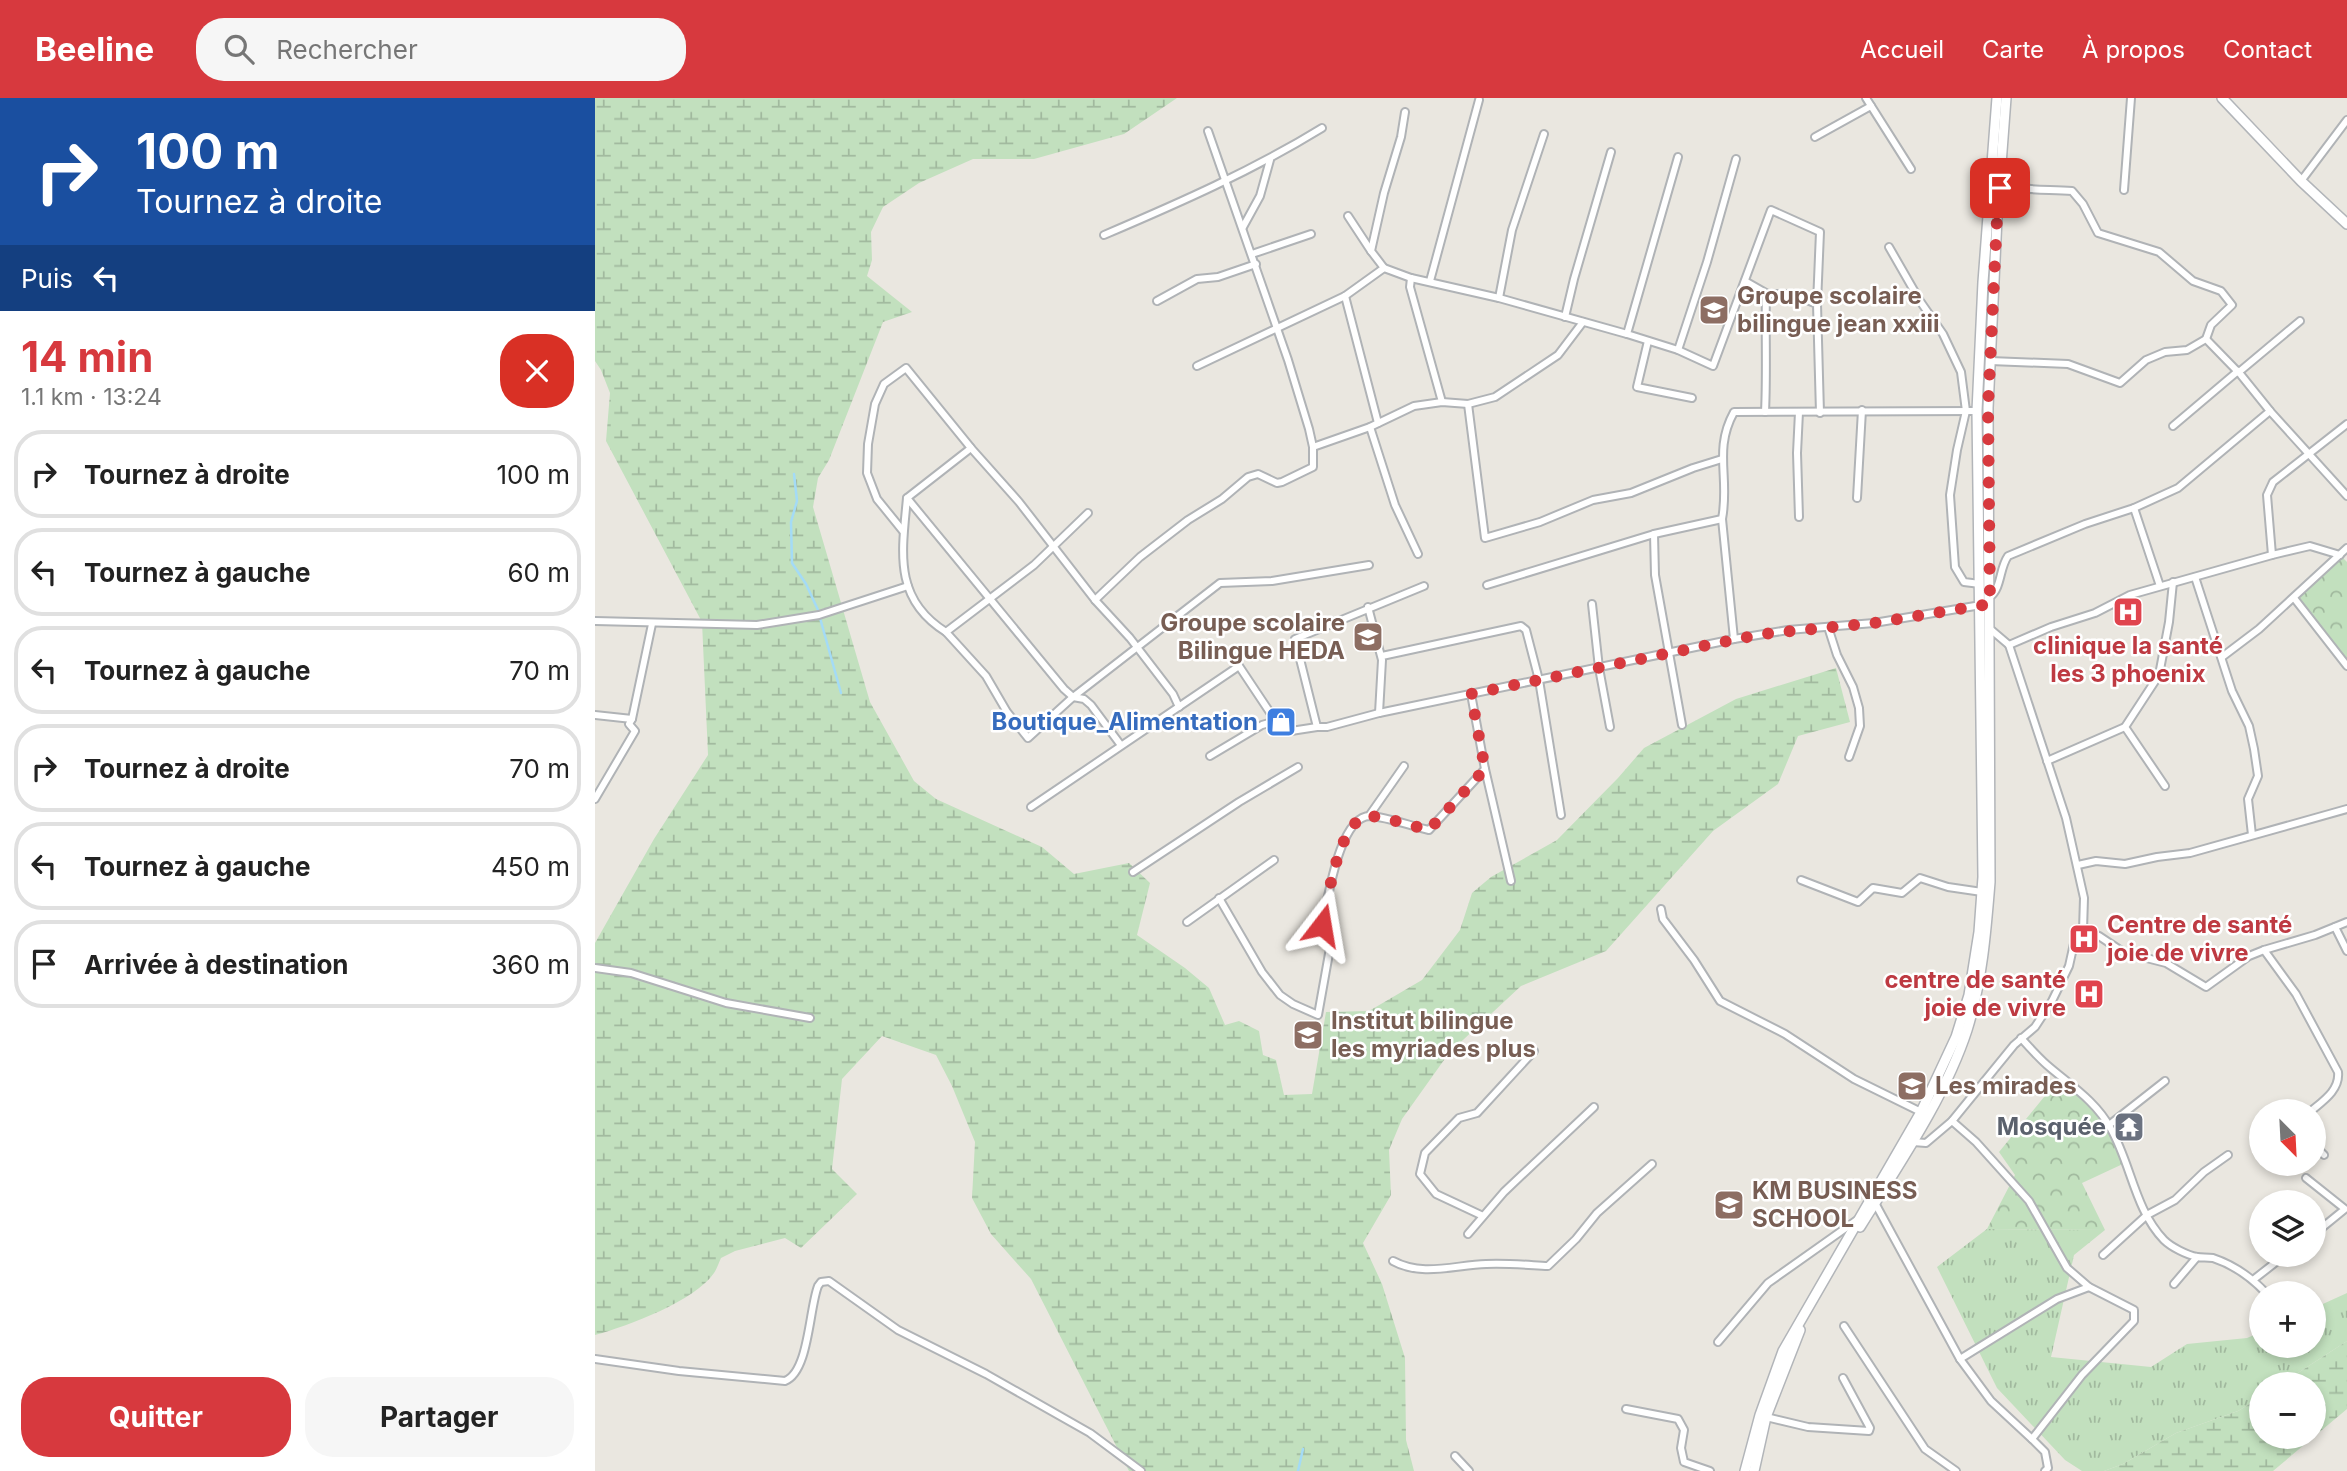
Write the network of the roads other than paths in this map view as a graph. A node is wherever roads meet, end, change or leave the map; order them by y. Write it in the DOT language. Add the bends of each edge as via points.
graph roads {
  1 [pos="1866,98"];
  2 [pos="1997,98"];
  3 [pos="2006,98"];
  4 [pos="2131,98"];
  5 [pos="2222,98"];
  6 [pos="1479,100"];
  7 [pos="2231,102"];
  8 [pos="1871,106"];
  9 [pos="1405,112"];
  10 [pos="2347,120"];
  11 [pos="1322,128"];
  12 [pos="1208,131"];
  13 [pos="1543,134"];
  14 [pos="1815,137"];
  15 [pos="1611,152"];
  16 [pos="1678,157"];
  17 [pos="1736,159"];
  18 [pos="1270,160"];
  19 [pos="1910,169"];
  20 [pos="1225,181"];
  21 [pos="2301,181"];
  22 [pos="2000,184"];
  23 [pos="2124,190"];
  24 [pos="1348,216"];
  25 [pos="2347,224"];
  26 [pos="1243,227"];
  27 [pos="1311,234"];
  28 [pos="1104,236"];
  29 [pos="1889,247"];
  30 [pos="1371,251"];
  31 [pos="1252,254"];
  32 [pos="1256,264"];
  33 [pos="1384,268"];
  34 [pos="1411,278"];
  35 [pos="1430,281"];
  36 [pos="1745,281"];
  37 [pos="1766,293"];
  38 [pos="1345,296"];
  39 [pos="1499,298"];
  40 [pos="1157,301"];
  41 [pos="1817,304"];
  42 [pos="1565,317"];
  43 [pos="2300,321"];
  44 [pos="1583,322"];
  45 [pos="1277,328"];
  46 [pos="1627,334"];
  47 [pos="2206,338"];
  48 [pos="1649,341"];
  49 [pos="1678,350"];
  50 [pos="1990,361"];
  51 [pos="1197,366"];
  52 [pos="2238,372"];
  53 [pos="1692,398"];
  54 [pos="1443,402"];
  55 [pos="1468,404"];
  56 [pos="1862,410"];
  57 [pos="1966,411"];
  58 [pos="1977,411"];
  59 [pos="2270,411"];
  60 [pos="1765,412"];
  61 [pos="1799,412"];
  62 [pos="1820,412"];
  63 [pos="1378,424"];
  64 [pos="2347,424"];
  65 [pos="2173,426"];
  66 [pos="1370,427"];
  67 [pos="1313,447"];
  68 [pos="971,448"];
  69 [pos="2310,454"];
  70 [pos="1722,459"];
  71 [pos="2347,496"];
  72 [pos="907,498"];
  73 [pos="1857,498"];
  74 [pos="2134,508"];
  75 [pos="1089,513"];
  76 [pos="1799,517"];
  77 [pos="1722,519"];
  78 [pos="904,531"];
  79 [pos="1654,534"];
  80 [pos="1053,547"];
  81 [pos="2347,548"];
  82 [pos="1418,554"];
  83 [pos="2272,555"];
  84 [pos="2340,555"];
  85 [pos="1369,565"];
  86 [pos="2195,576"];
  87 [pos="2173,582"];
  88 [pos="1980,584"];
  89 [pos="1487,585"];
  90 [pos="908,586"];
  91 [pos="1424,586"];
  92 [pos="2160,586"];
  93 [pos="2294,598"];
  94 [pos="990,600"];
  95 [pos="1095,600"];
  96 [pos="1987,602"];
  97 [pos="1592,604"];
  98 [pos="1369,607"];
  99 [pos="595,621"];
  100 [pos="652,624"];
  101 [pos="1828,627"];
  102 [pos="1989,628"];
  103 [pos="946,632"];
  104 [pos="1734,639"];
  105 [pos="2009,645"];
  106 [pos="1136,647"];
  107 [pos="1668,654"];
  108 [pos="1382,656"];
  109 [pos="2222,657"];
  110 [pos="2347,666"];
  111 [pos="1599,668"];
  112 [pos="1539,680"];
  113 [pos="1471,694"];
  114 [pos="1073,697"];
  115 [pos="1179,707"];
  116 [pos="1379,713"];
  117 [pos="595,715"];
  118 [pos="632,719"];
  119 [pos="1682,725"];
  120 [pos="1279,726"];
  121 [pos="1317,727"];
  122 [pos="1609,727"];
  123 [pos="2125,727"];
  124 [pos="1121,744"];
  125 [pos="1210,756"];
  126 [pos="1849,757"];
  127 [pos="2047,761"];
  128 [pos="1404,766"];
  129 [pos="1299,767"];
  130 [pos="1485,769"];
  131 [pos="2165,786"];
  132 [pos="595,799"];
  133 [pos="1031,807"];
  134 [pos="2347,809"];
  135 [pos="1561,815"];
  136 [pos="1369,816"];
  137 [pos="2252,835"];
  138 [pos="1274,860"];
  139 [pos="2078,865"];
  140 [pos="1133,872"];
  141 [pos="1801,880"];
  142 [pos="1511,881"];
  143 [pos="1982,892"];
  144 [pos="1219,898"];
  145 [pos="1661,909"];
  146 [pos="1187,922"];
  147 [pos="2347,922"];
  148 [pos="1322,925"];
  149 [pos="2335,927"];
  150 [pos="2083,930"];
  151 [pos="1329,948"];
  152 [pos="2264,950"];
  153 [pos="2347,951"];
  154 [pos="595,968"];
  155 [pos="810,1018"];
  156 [pos="2021,1038"];
  157 [pos="1534,1051"];
  158 [pos="2347,1075"];
  159 [pos="2339,1079"];
  160 [pos="2165,1081"];
  161 [pos="2326,1100"];
  162 [pos="1594,1107"];
  163 [pos="1921,1112"];
  164 [pos="1952,1121"];
  165 [pos="2109,1125"];
  166 [pos="1913,1142"];
  167 [pos="2228,1155"];
  168 [pos="1652,1164"];
  169 [pos="2306,1178"];
  170 [pos="2321,1190"];
  171 [pos="2326,1194"];
  172 [pos="1875,1203"];
  173 [pos="1483,1216"];
  174 [pos="2147,1216"];
  175 [pos="1858,1219"];
  176 [pos="2326,1224"];
  177 [pos="1468,1234"];
  178 [pos="1842,1252"];
  179 [pos="2103,1255"];
  180 [pos="2197,1257"];
  181 [pos="1393,1261"];
  182 [pos="2270,1267"];
  183 [pos="2253,1280"];
  184 [pos="2174,1284"];
  185 [pos="2088,1287"];
  186 [pos="1844,1326"];
  187 [pos="1719,1342"];
  188 [pos="595,1359"];
  189 [pos="1960,1359"];
  190 [pos="1843,1378"];
  191 [pos="1626,1409"];
  192 [pos="1766,1417"];
  193 [pos="2032,1439"];
  194 [pos="1455,1456"];
  195 [pos="1950,1470"];
  196 [pos="1141,1471"];
  197 [pos="1469,1471"];
  198 [pos="1710,1471"];
  199 [pos="1745,1471"];
  200 [pos="1754,1471"];
  201 [pos="2045,1471"];
  1 -- 8 [label="street"];
  2 -- 58 [label="main road"];
  3 -- 22 [label="main road"];
  4 -- 23 [label="street"];
  5 -- 7 [label="main road"];
  6 -- 35 [label="street"];
  7 -- 21 [label="main road"];
  8 -- 14 [label="street"];
  8 -- 19 [label="street"];
  9 -- 30 [label="street"];
  10 -- 21 [label="street"];
  11 -- 18 [label="street"];
  12 -- 20 [label="street"];
  13 -- 39 [label="street" via="1513,230"];
  15 -- 42 [label="street"];
  16 -- 46 [label="street"];
  17 -- 49 [label="street"];
  18 -- 20 [label="street"];
  18 -- 26 [label="street" via="1260,196"];
  20 -- 26 [label="street"];
  20 -- 28 [label="street"];
  21 -- 25 [label="main road"];
  22 -- 47 [label="street" via="2072,191 2098,233 2159,252 2193,281 2221,291 2232,305 2211,325"];
  22 -- 50 [label="main road"];
  24 -- 30 [label="street"];
  26 -- 31 [label="street"];
  27 -- 31 [label="street"];
  29 -- 57 [label="street" via="1961,372"];
  30 -- 33 [label="street"];
  31 -- 32 [label="street"];
  32 -- 40 [label="street" via="1197,279"];
  32 -- 45 [label="street"];
  33 -- 34 [label="street"];
  33 -- 38 [label="street"];
  34 -- 35 [label="street"];
  34 -- 54 [label="street"];
  35 -- 39 [label="street"];
  36 -- 37 [label="street"];
  36 -- 41 [label="street" via="1771,210 1820,232"];
  36 -- 49 [label="street" via="1713,366"];
  37 -- 41 [label="street" via="1792,294"];
  37 -- 60 [label="street"];
  38 -- 45 [label="street"];
  38 -- 63 [label="street"];
  39 -- 42 [label="street"];
  41 -- 62 [label="street"];
  42 -- 44 [label="street"];
  43 -- 52 [label="street"];
  44 -- 46 [label="street"];
  44 -- 55 [label="street" via="1558,355 1495,397"];
  45 -- 51 [label="street"];
  45 -- 67 [label="street"];
  46 -- 48 [label="street"];
  47 -- 50 [label="street" via="2187,350 2146,360 2120,383 2068,364"];
  47 -- 52 [label="street"];
  48 -- 49 [label="street"];
  48 -- 53 [label="street" via="1637,387"];
  50 -- 96 [label="main road"];
  52 -- 59 [label="street"];
  52 -- 65 [label="street"];
  54 -- 55 [label="street"];
  54 -- 63 [label="street" via="1414,406"];
  55 -- 70 [label="street" via="1485,538 1593,500 1631,494"];
  56 -- 57 [label="street"];
  56 -- 62 [label="street"];
  56 -- 73 [label="street"];
  57 -- 58 [label="street"];
  57 -- 88 [label="street" via="1950,495 1955,567 1964,582"];
  58 -- 88 [label="main road"];
  59 -- 69 [label="street"];
  59 -- 74 [label="street" via="2178,488"];
  60 -- 61 [label="street"];
  60 -- 70 [label="street" via="1734,412 1724,433"];
  61 -- 62 [label="street"];
  61 -- 76 [label="street"];
  63 -- 66 [label="street"];
  64 -- 69 [label="street"];
  66 -- 67 [label="street"];
  66 -- 82 [label="street" via="1395,505"];
  67 -- 95 [label="street" via="1311,470 1277,483 1258,474 1248,477 1140,557"];
  68 -- 72 [label="street"];
  68 -- 78 [label="street" via="906,368 884,384 875,404 867,473 877,499"];
  68 -- 80 [label="street"];
  69 -- 71 [label="street"];
  69 -- 83 [label="street" via="2267,491"];
  70 -- 77 [label="street" via="1726,493"];
  72 -- 78 [label="street"];
  72 -- 94 [label="street"];
  74 -- 92 [label="street"];
  74 -- 96 [label="street" via="2008,556 1997,591"];
  75 -- 80 [label="street"];
  77 -- 79 [label="street"];
  77 -- 104 [label="street"];
  78 -- 90 [label="street" via="901,553"];
  79 -- 89 [label="street"];
  79 -- 107 [label="street" via="1654,570"];
  80 -- 94 [label="street"];
  80 -- 95 [label="street"];
  81 -- 84 [label="street"];
  83 -- 84 [label="street" via="2310,546"];
  83 -- 86 [label="street"];
  84 -- 93 [label="street"];
  85 -- 106 [label="street" via="1272,581 1220,583"];
  86 -- 87 [label="street"];
  86 -- 109 [label="street"];
  87 -- 92 [label="street"];
  87 -- 123 [label="street" via="2159,675"];
  88 -- 96 [label="main road"];
  90 -- 100 [label="street" via="819,615 757,625"];
  90 -- 103 [label="street" via="910,596"];
  91 -- 98 [label="street"];
  92 -- 105 [label="street"];
  93 -- 109 [label="street"];
  93 -- 110 [label="street"];
  94 -- 103 [label="street"];
  94 -- 114 [label="street"];
  95 -- 106 [label="street"];
  96 -- 101 [label="street" via="1922,617"];
  96 -- 102 [label="main road"];
  96 -- 143 [label="main road"];
  97 -- 111 [label="street"];
  98 -- 108 [label="street"];
  98 -- 121 [label="street" via="1295,639"];
  99 -- 100 [label="street"];
  100 -- 118 [label="street"];
  101 -- 104 [label="street"];
  101 -- 126 [label="street" via="1860,708 1860,726"];
  102 -- 105 [label="street"];
  102 -- 166 [label="main road" via="1990,882 1986,930 1966,1032"];
  103 -- 114 [label="street" via="986,676 1028,738"];
  104 -- 107 [label="street"];
  105 -- 127 [label="street"];
  106 -- 114 [label="street"];
  106 -- 115 [label="street"];
  107 -- 111 [label="street"];
  107 -- 119 [label="street"];
  108 -- 112 [label="street" via="1521,626"];
  108 -- 116 [label="street"];
  109 -- 137 [label="street" via="2249,726 2258,772 2248,799"];
  111 -- 112 [label="street"];
  111 -- 122 [label="street"];
  112 -- 113 [label="street"];
  112 -- 135 [label="street"];
  113 -- 116 [label="street"];
  113 -- 130 [label="street"];
  114 -- 124 [label="street" via="1091,705"];
  115 -- 120 [label="street" via="1239,666"];
  115 -- 124 [label="street"];
  116 -- 121 [label="street"];
  117 -- 118 [label="street"];
  118 -- 132 [label="street" via="629,724 635,731"];
  120 -- 121 [label="street" via="1291,731"];
  120 -- 125 [label="street" via="1262,725"];
  123 -- 127 [label="street"];
  123 -- 131 [label="street"];
  124 -- 133 [label="street"];
  127 -- 139 [label="street"];
  128 -- 136 [label="street"];
  129 -- 140 [label="street"];
  130 -- 136 [label="street" via="1429,830"];
  130 -- 142 [label="street"];
  134 -- 137 [label="street"];
  136 -- 148 [label="street" via="1357,820 1343,838"];
  137 -- 139 [label="street" via="2190,853 2125,864 2096,861"];
  138 -- 144 [label="street"];
  139 -- 150 [label="street"];
  141 -- 143 [label="street" via="1858,901 1873,888 1902,893 1920,878"];
  143 -- 163 [label="main road" via="1969,995 1956,1037"];
  144 -- 146 [label="street"];
  144 -- 151 [label="street" via="1280,995 1318,1015"];
  145 -- 163 [label="street" via="1663,919 1720,1001 1786,1034 1854,1079"];
  147 -- 149 [label="street"];
  149 -- 152 [label="street"];
  149 -- 153 [label="street"];
  150 -- 152 [label="street" via="2123,951 2166,963 2206,986"];
  150 -- 156 [label="street" via="2075,939 2069,966 2052,1001 2035,1027"];
  152 -- 159 [label="street" via="2296,994"];
  154 -- 155 [label="street" via="631,973 726,1003"];
  156 -- 164 [label="street"];
  156 -- 165 [label="street" via="2094,1105"];
  157 -- 173 [label="street" via="1477,1113 1459,1118 1425,1153 1420,1174 1436,1194"];
  158 -- 159 [label="street"];
  159 -- 161 [label="street"];
  160 -- 165 [label="street"];
  162 -- 173 [label="street"];
  163 -- 175 [label="main road"];
  164 -- 166 [label="street" via="1926,1143"];
  164 -- 185 [label="street" via="2029,1200 2067,1268"];
  165 -- 174 [label="street"];
  166 -- 172 [label="main road"];
  167 -- 174 [label="street" via="2175,1200"];
  168 -- 181 [label="street" via="1597,1213 1548,1266 1487,1264 1422,1270"];
  169 -- 170 [label="street"];
  171 -- 176 [label="street" via="2345,1209"];
  172 -- 178 [label="main road"];
  172 -- 189 [label="street"];
  173 -- 177 [label="street"];
  174 -- 179 [label="street"];
  174 -- 180 [label="street" via="2169,1245"];
  175 -- 178 [label="main road"];
  175 -- 187 [label="street" via="1768,1283"];
  178 -- 192 [label="main road" via="1797,1337"];
  178 -- 199 [label="main road" via="1783,1351"];
  180 -- 183 [label="street" via="2232,1266"];
  180 -- 184 [label="street"];
  182 -- 183 [label="street"];
  185 -- 189 [label="street" via="2057,1299"];
  185 -- 193 [label="street" via="2133,1310 2134,1321 2082,1375"];
  186 -- 195 [label="street" via="1925,1449"];
  188 -- 196 [label="street" via="789,1380 805,1346 818,1286 829,1281 898,1329 1090,1433"];
  189 -- 193 [label="street" via="1991,1401"];
  190 -- 192 [label="street" via="1869,1431 1808,1427"];
  191 -- 198 [label="street" via="1678,1419 1684,1430 1684,1462"];
  192 -- 200 [label="main road"];
  193 -- 201 [label="street" via="2045,1452"];
  194 -- 197 [label="street"];
}
